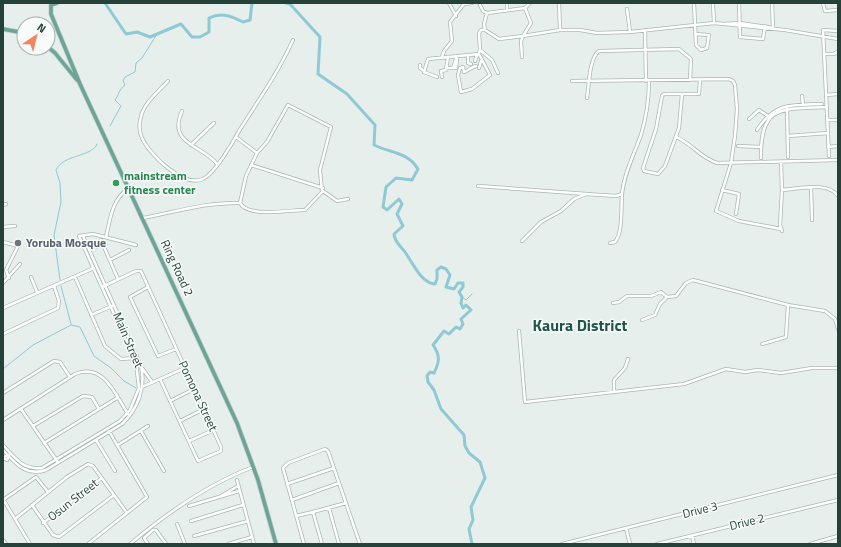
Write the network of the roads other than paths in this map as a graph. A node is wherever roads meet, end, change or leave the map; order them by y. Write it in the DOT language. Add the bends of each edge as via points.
graph roads {
  1 [pos="449,3"];
  2 [pos="472,3"];
  3 [pos="479,3"];
  4 [pos="507,3"];
  5 [pos="530,3"];
  6 [pos="559,3"];
  7 [pos="694,3"];
  8 [pos="713,3"];
  9 [pos="739,3"];
  10 [pos="772,3"];
  11 [pos="823,3"];
  12 [pos="54,4"];
  13 [pos="525,8"];
  14 [pos="627,9"];
  15 [pos="507,10"];
  16 [pos="838,10"];
  17 [pos="487,13"];
  18 [pos="456,16"];
  19 [pos="714,23"];
  20 [pos="695,25"];
  21 [pos="740,25"];
  22 [pos="764,27"];
  23 [pos="3,29"];
  24 [pos="773,29"];
  25 [pos="485,30"];
  26 [pos="560,30"];
  27 [pos="645,30"];
  28 [pos="16,31"];
  29 [pos="838,31"];
  30 [pos="630,32"];
  31 [pos="695,34"];
  32 [pos="523,36"];
  33 [pos="824,37"];
  34 [pos="838,39"];
  35 [pos="293,40"];
  36 [pos="645,49"];
  37 [pos="480,50"];
  38 [pos="838,51"];
  39 [pos="825,54"];
  40 [pos="478,55"];
  41 [pos="56,56"];
  42 [pos="468,56"];
  43 [pos="442,57"];
  44 [pos="448,57"];
  45 [pos="522,57"];
  46 [pos="457,58"];
  47 [pos="70,61"];
  48 [pos="475,61"];
  49 [pos="482,61"];
  50 [pos="63,63"];
  51 [pos="471,64"];
  52 [pos="420,65"];
  53 [pos="447,68"];
  54 [pos="423,72"];
  55 [pos="498,73"];
  56 [pos="437,76"];
  57 [pos="442,77"];
  58 [pos="690,80"];
  59 [pos="700,80"];
  60 [pos="168,81"];
  61 [pos="648,81"];
  62 [pos="572,82"];
  63 [pos="590,82"];
  64 [pos="80,84"];
  65 [pos="682,94"];
  66 [pos="838,94"];
  67 [pos="826,95"];
  68 [pos="802,96"];
  69 [pos="587,98"];
  70 [pos="822,104"];
  71 [pos="803,106"];
  72 [pos="827,107"];
  73 [pos="786,109"];
  74 [pos="182,111"];
  75 [pos="768,117"];
  76 [pos="749,119"];
  77 [pos="827,120"];
  78 [pos="838,120"];
  79 [pos="214,123"];
  80 [pos="757,130"];
  81 [pos="828,133"];
  82 [pos="788,136"];
  83 [pos="236,137"];
  84 [pos="676,137"];
  85 [pos="191,145"];
  86 [pos="738,146"];
  87 [pos="838,146"];
  88 [pos="761,147"];
  89 [pos="828,147"];
  90 [pos="257,153"];
  91 [pos="829,156"];
  92 [pos="788,157"];
  93 [pos="761,158"];
  94 [pos="838,160"];
  95 [pos="781,162"];
  96 [pos="731,163"];
  97 [pos="217,164"];
  98 [pos="251,165"];
  99 [pos="478,186"];
  100 [pos="811,188"];
  101 [pos="129,189"];
  102 [pos="323,190"];
  103 [pos="722,190"];
  104 [pos="782,190"];
  105 [pos="589,194"];
  106 [pos="622,194"];
  107 [pos="838,196"];
  108 [pos="348,199"];
  109 [pos="240,204"];
  110 [pos="736,214"];
  111 [pos="143,218"];
  112 [pos="812,220"];
  113 [pos="15,226"];
  114 [pos="3,227"];
  115 [pos="83,235"];
  116 [pos="106,237"];
  117 [pos="101,240"];
  118 [pos="522,241"];
  119 [pos="3,242"];
  120 [pos="610,243"];
  121 [pos="103,244"];
  122 [pos="136,245"];
  123 [pos="85,246"];
  124 [pos="96,247"];
  125 [pos="129,250"];
  126 [pos="110,260"];
  127 [pos="20,264"];
  128 [pos="95,268"];
  129 [pos="31,277"];
  130 [pos="9,278"];
  131 [pos="75,278"];
  132 [pos="118,279"];
  133 [pos="3,283"];
  134 [pos="105,285"];
  135 [pos="54,286"];
  136 [pos="102,287"];
  137 [pos="148,287"];
  138 [pos="37,292"];
  139 [pos="666,297"];
  140 [pos="612,303"];
  141 [pos="112,306"];
  142 [pos="788,306"];
  143 [pos="3,308"];
  144 [pos="91,315"];
  145 [pos="642,320"];
  146 [pos="838,329"];
  147 [pos="519,331"];
  148 [pos="3,334"];
  149 [pos="762,344"];
  150 [pos="176,349"];
  151 [pos="134,358"];
  152 [pos="628,359"];
  153 [pos="142,368"];
  154 [pos="185,368"];
  155 [pos="838,368"];
  156 [pos="70,377"];
  157 [pos="160,379"];
  158 [pos="153,382"];
  159 [pos="141,384"];
  160 [pos="147,384"];
  161 [pos="140,388"];
  162 [pos="194,388"];
  163 [pos="614,392"];
  164 [pos="3,394"];
  165 [pos="117,398"];
  166 [pos="170,401"];
  167 [pos="21,409"];
  168 [pos="99,409"];
  169 [pos="204,409"];
  170 [pos="3,415"];
  171 [pos="128,415"];
  172 [pos="4,419"];
  173 [pos="180,421"];
  174 [pos="33,426"];
  175 [pos="148,426"];
  176 [pos="109,430"];
  177 [pos="214,430"];
  178 [pos="141,432"];
  179 [pos="96,440"];
  180 [pos="189,441"];
  181 [pos="44,443"];
  182 [pos="3,445"];
  183 [pos="118,445"];
  184 [pos="3,450"];
  185 [pos="10,455"];
  186 [pos="4,460"];
  187 [pos="57,462"];
  188 [pos="253,467"];
  189 [pos="34,468"];
  190 [pos="334,468"];
  191 [pos="115,471"];
  192 [pos="164,471"];
  193 [pos="35,472"];
  194 [pos="838,475"];
  195 [pos="36,476"];
  196 [pos="102,478"];
  197 [pos="237,480"];
  198 [pos="288,484"];
  199 [pos="339,484"];
  200 [pos="238,486"];
  201 [pos="239,491"];
  202 [pos="48,492"];
  203 [pos="114,495"];
  204 [pos="217,498"];
  205 [pos="3,499"];
  206 [pos="292,500"];
  207 [pos="838,500"];
  208 [pos="346,503"];
  209 [pos="32,505"];
  210 [pos="243,505"];
  211 [pos="189,506"];
  212 [pos="329,508"];
  213 [pos="312,512"];
  214 [pos="127,513"];
  215 [pos="296,516"];
  216 [pos="15,519"];
  217 [pos="191,520"];
  218 [pos="248,521"];
  219 [pos="44,523"];
  220 [pos="177,524"];
  221 [pos="626,528"];
  222 [pos="194,536"];
  223 [pos="692,536"];
  224 [pos="838,536"];
  225 [pos="252,537"];
  226 [pos="3,540"];
  227 [pos="6,544"];
  228 [pos="30,544"];
  229 [pos="88,544"];
  230 [pos="130,544"];
  231 [pos="148,544"];
  232 [pos="166,544"];
  233 [pos="185,544"];
  234 [pos="228,544"];
  235 [pos="254,544"];
  236 [pos="276,544"];
  237 [pos="304,544"];
  238 [pos="322,544"];
  239 [pos="339,544"];
  240 [pos="360,544"];
  241 [pos="562,544"];
  242 [pos="630,544"];
  243 [pos="657,544"];
  244 [pos="694,544"];
  245 [pos="810,544"];
  1 -- 18 [label="street"];
  2 -- 18 [label="street" via="464,4"];
  3 -- 17 [label="street"];
  4 -- 15 [label="street"];
  5 -- 13 [label="street"];
  6 -- 26 [label="street"];
  7 -- 20 [label="street"];
  8 -- 19 [label="street"];
  9 -- 21 [label="street"];
  10 -- 24 [label="street"];
  11 -- 16 [label="street" via="825,11"];
  12 -- 47 [label="main road, Ring Road 2" via="51,14"];
  13 -- 15 [label="street"];
  13 -- 32 [label="street" via="531,23"];
  14 -- 30 [label="street"];
  15 -- 17 [label="street"];
  17 -- 25 [label="street"];
  18 -- 43 [label="street" via="450,22 452,41 444,50"];
  19 -- 20 [label="street"];
  19 -- 21 [label="street"];
  20 -- 27 [label="street"];
  20 -- 31 [label="street"];
  21 -- 22 [label="street"];
  21 -- 22 [label="street" via="741,38 763,39"];
  22 -- 24 [label="street"];
  23 -- 28 [label="main road"];
  24 -- 33 [label="street"];
  25 -- 32 [label="street" via="499,39"];
  25 -- 37 [label="street" via="479,33"];
  26 -- 30 [label="street" via="580,30 597,34"];
  26 -- 32 [label="street"];
  27 -- 30 [label="street"];
  27 -- 36 [label="street"];
  29 -- 33 [label="street" via="823,30"];
  31 -- 31 [label="street" via="698,48 707,48 709,34"];
  32 -- 45 [label="street"];
  33 -- 34 [label="street"];
  33 -- 39 [label="street"];
  35 -- 83 [label="street" via="274,78"];
  36 -- 58 [label="street" via="673,48 684,52 691,61"];
  36 -- 61 [label="street"];
  36 -- 63 [label="street" via="598,52 590,68"];
  37 -- 40 [label="street"];
  37 -- 55 [label="street" via="492,60"];
  38 -- 39 [label="street" via="834,54"];
  39 -- 67 [label="street"];
  40 -- 42 [label="street"];
  40 -- 48 [label="street"];
  40 -- 49 [label="street"];
  41 -- 50 [label="main road"];
  42 -- 46 [label="street"];
  42 -- 51 [label="street" via="468,63"];
  43 -- 44 [label="street"];
  43 -- 54 [label="street" via="428,59"];
  44 -- 46 [label="street"];
  44 -- 53 [label="street"];
  46 -- 53 [label="street" via="456,68"];
  47 -- 50 [label="main road"];
  47 -- 64 [label="main road, Ring Road 2"];
  49 -- 49 [label="street" via="477,67 471,67 466,72 463,67 460,68 458,75 461,92 472,89 490,75"];
  50 -- 64 [label="main road"];
  52 -- 54 [label="street"];
  53 -- 57 [label="street" via="441,71"];
  54 -- 56 [label="street"];
  58 -- 59 [label="street"];
  58 -- 61 [label="street"];
  59 -- 65 [label="street" via="699,94"];
  59 -- 96 [label="street" via="729,79 735,82 737,124"];
  60 -- 97 [label="street" via="141,115 140,133 145,144 172,172 190,181 204,179"];
  61 -- 63 [label="street"];
  61 -- 106 [label="street" via="648,107"];
  62 -- 63 [label="street"];
  63 -- 69 [label="street"];
  64 -- 101 [label="main road, Ring Road 2"];
  65 -- 84 [label="street" via="681,122"];
  65 -- 84 [label="street" via="662,96 644,171 660,173"];
  66 -- 67 [label="street"];
  67 -- 72 [label="street"];
  68 -- 71 [label="street"];
  70 -- 71 [label="street"];
  71 -- 72 [label="street"];
  71 -- 73 [label="street"];
  71 -- 75 [label="street" via="781,107"];
  72 -- 77 [label="street"];
  73 -- 75 [label="street"];
  73 -- 82 [label="street"];
  74 -- 85 [label="street" via="178,128"];
  75 -- 76 [label="street" via="759,110"];
  75 -- 80 [label="street"];
  75 -- 88 [label="street"];
  77 -- 78 [label="street"];
  77 -- 81 [label="street"];
  79 -- 85 [label="street"];
  81 -- 82 [label="street"];
  81 -- 89 [label="street"];
  82 -- 92 [label="street"];
  83 -- 90 [label="street"];
  83 -- 97 [label="street"];
  84 -- 96 [label="street" via="713,162"];
  85 -- 97 [label="street"];
  86 -- 88 [label="street"];
  87 -- 89 [label="street"];
  88 -- 93 [label="street"];
  89 -- 91 [label="street"];
  90 -- 98 [label="street"];
  90 -- 102 [label="street" via="267,142 288,104 329,125 331,129 319,172"];
  94 -- 95 [label="street"];
  95 -- 96 [label="street"];
  95 -- 104 [label="street"];
  96 -- 103 [label="street"];
  98 -- 102 [label="street"];
  98 -- 109 [label="street"];
  99 -- 105 [label="street"];
  100 -- 104 [label="street"];
  100 -- 107 [label="street" via="830,189"];
  100 -- 112 [label="street"];
  101 -- 111 [label="main road, Ring Road 2"];
  101 -- 116 [label="street" via="120,196 114,206"];
  102 -- 108 [label="street" via="337,201"];
  102 -- 109 [label="street" via="305,210 255,212 244,209"];
  103 -- 104 [label="street" via="717,212 739,221 782,230"];
  103 -- 110 [label="street" via="739,194"];
  105 -- 106 [label="street"];
  105 -- 118 [label="street" via="574,199 561,211 541,222"];
  106 -- 120 [label="street" via="619,235 615,242"];
  109 -- 111 [label="street" via="199,206 163,216"];
  111 -- 188 [label="main road, Ring Road 2" via="232,412"];
  113 -- 114 [label="street"];
  115 -- 116 [label="street"];
  115 -- 123 [label="street, Main Street"];
  115 -- 123 [label="street, Main Street" via="79,236"];
  116 -- 122 [label="street"];
  117 -- 121 [label="street"];
  119 -- 130 [label="street" via="18,246 6,270"];
  121 -- 124 [label="street"];
  121 -- 126 [label="street"];
  123 -- 128 [label="street, Main Street"];
  125 -- 126 [label="street"];
  126 -- 132 [label="street"];
  127 -- 130 [label="street"];
  128 -- 131 [label="street"];
  128 -- 134 [label="street, Main Street"];
  128 -- 136 [label="street, Main Street"];
  129 -- 138 [label="street"];
  130 -- 133 [label="street"];
  131 -- 135 [label="street"];
  131 -- 144 [label="street"];
  132 -- 134 [label="street, Pomona Street"];
  132 -- 137 [label="street, Pomona Street" via="139,271"];
  134 -- 136 [label="street, Pomona Street"];
  134 -- 141 [label="street, Main Street"];
  135 -- 138 [label="street"];
  135 -- 148 [label="street" via="59,301 58,308"];
  136 -- 141 [label="street, Main Street"];
  137 -- 150 [label="street, Pomona Street"];
  137 -- 150 [label="street" via="130,297 158,356"];
  138 -- 143 [label="street"];
  139 -- 140 [label="street" via="661,292 651,296 627,296 619,302"];
  139 -- 142 [label="street" via="676,296 686,282 693,280"];
  139 -- 145 [label="street" via="655,315"];
  141 -- 144 [label="street"];
  141 -- 151 [label="street, Main Street"];
  141 -- 153 [label="street, Main Street"];
  142 -- 146 [label="street" via="825,311 835,319"];
  142 -- 149 [label="street" via="786,337"];
  144 -- 151 [label="street" via="107,348 121,359"];
  147 -- 163 [label="street" via="525,402"];
  150 -- 154 [label="street, Pomona Street"];
  151 -- 159 [label="street, Main Street"];
  152 -- 163 [label="street" via="625,368 614,380"];
  153 -- 158 [label="street" via="148,379"];
  153 -- 159 [label="street, Main Street"];
  154 -- 157 [label="street"];
  154 -- 162 [label="street, Pomona Street"];
  155 -- 163 [label="street" via="812,368 781,373 726,369 684,384"];
  156 -- 164 [label="street" via="61,364 54,361"];
  156 -- 165 [label="street" via="83,372 97,374 108,383"];
  156 -- 167 [label="street"];
  157 -- 158 [label="street"];
  157 -- 166 [label="street, Pomona Street"];
  158 -- 160 [label="street"];
  159 -- 160 [label="street"];
  159 -- 161 [label="street, Main Street"];
  160 -- 161 [label="street"];
  161 -- 171 [label="street, Main Street"];
  162 -- 166 [label="street"];
  162 -- 169 [label="street, Pomona Street"];
  165 -- 168 [label="street"];
  165 -- 171 [label="street"];
  166 -- 173 [label="street, Pomona Street"];
  167 -- 172 [label="street"];
  167 -- 174 [label="street"];
  168 -- 174 [label="street" via="92,397 83,396"];
  168 -- 181 [label="street"];
  169 -- 173 [label="street"];
  169 -- 177 [label="street, Pomona Street"];
  170 -- 172 [label="street"];
  171 -- 176 [label="street, Main Street"];
  173 -- 180 [label="street, Pomona Street"];
  174 -- 181 [label="street"];
  175 -- 178 [label="street"];
  176 -- 179 [label="street, Main Street"];
  176 -- 183 [label="street"];
  176 -- 187 [label="street, Main Street"];
  177 -- 180 [label="street"];
  177 -- 180 [label="street, Pomona Street" via="222,450 200,461"];
  178 -- 183 [label="street"];
  178 -- 192 [label="street"];
  179 -- 187 [label="street, Main Street"];
  179 -- 191 [label="street"];
  181 -- 187 [label="street"];
  182 -- 185 [label="street"];
  183 -- 214 [label="street" via="146,495 146,498"];
  184 -- 185 [label="street"];
  185 -- 186 [label="street" via="4,457"];
  185 -- 189 [label="street" via="23,465"];
  185 -- 193 [label="street" via="22,468"];
  187 -- 189 [label="street, Main Street"];
  187 -- 193 [label="street, Main Street" via="46,470"];
  188 -- 230 [label="street" via="189,500 164,516"];
  188 -- 236 [label="main road, Ring Road 2"];
  189 -- 193 [label="street"];
  190 -- 198 [label="street"];
  190 -- 198 [label="street" via="325,449 285,465"];
  190 -- 199 [label="street"];
  193 -- 195 [label="street"];
  194 -- 221 [label="street, Drive 3"];
  195 -- 202 [label="street"];
  195 -- 205 [label="street"];
  196 -- 202 [label="street" via="93,466 86,464"];
  196 -- 203 [label="street"];
  196 -- 219 [label="street, Osun Street"];
  197 -- 200 [label="street"];
  198 -- 206 [label="street"];
  199 -- 206 [label="street"];
  199 -- 208 [label="street"];
  200 -- 201 [label="street"];
  200 -- 204 [label="street"];
  201 -- 204 [label="street"];
  201 -- 210 [label="street"];
  202 -- 209 [label="street"];
  203 -- 214 [label="street"];
  203 -- 219 [label="street" via="62,536 53,535"];
  204 -- 211 [label="street"];
  205 -- 216 [label="street"];
  206 -- 215 [label="street"];
  207 -- 223 [label="street, Drive 2"];
  208 -- 212 [label="street"];
  208 -- 240 [label="street"];
  209 -- 216 [label="street"];
  209 -- 219 [label="street"];
  210 -- 217 [label="street"];
  210 -- 218 [label="street"];
  212 -- 213 [label="street"];
  212 -- 239 [label="street"];
  213 -- 215 [label="street"];
  213 -- 238 [label="street"];
  214 -- 229 [label="street"];
  215 -- 237 [label="street"];
  216 -- 228 [label="street"];
  218 -- 222 [label="street"];
  218 -- 225 [label="street"];
  220 -- 233 [label="street"];
  221 -- 241 [label="street, Drive 3"];
  221 -- 242 [label="street"];
  223 -- 243 [label="street, Drive 2"];
  223 -- 244 [label="street"];
  224 -- 245 [label="street"];
  225 -- 234 [label="street"];
  225 -- 235 [label="street"];
  226 -- 227 [label="street"];
  231 -- 232 [label="street" via="144,538 156,530"];
}
